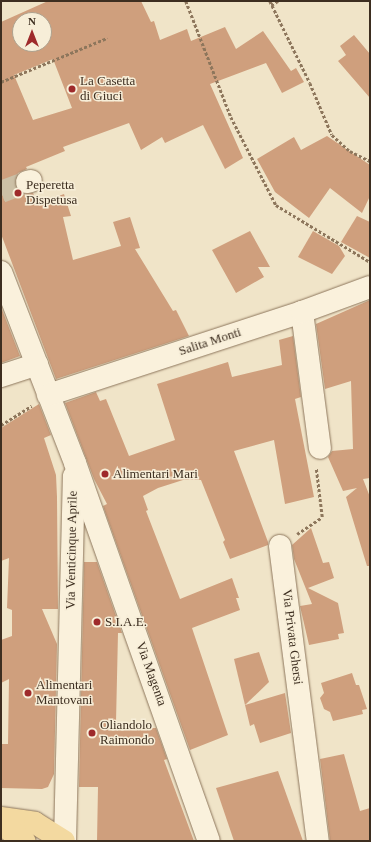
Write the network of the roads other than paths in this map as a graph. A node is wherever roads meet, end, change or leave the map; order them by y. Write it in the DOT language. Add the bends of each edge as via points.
graph roads {
  1 [pos="1,272"];
  2 [pos="370,287"];
  3 [pos="302,312"];
  4 [pos="37,364"];
  5 [pos="1,376"];
  6 [pos="48,395"];
  7 [pos="318,455"];
  8 [pos="75,462"];
  9 [pos="280,546"];
  10 [pos="1,818"];
  11 [pos="1,824"];
  12 [pos="24,841"];
  13 [pos="64,841"];
  14 [pos="209,841"];
  15 [pos="318,841"];
  1 -- 4 [label="street, Via Venticinque Aprile"];
  2 -- 3 [label="street, Salita Monti"];
  3 -- 6 [label="street, Salita Monti"];
  3 -- 7 [label="street"];
  4 -- 5 [label="street"];
  4 -- 6 [label="street, Via Venticinque Aprile"];
  6 -- 8 [label="street, Via Venticinque Aprile"];
  8 -- 13 [label="street, Via Venticinque Aprile"];
  8 -- 14 [label="street, Via Magenta"];
  9 -- 15 [label="street, Via Privata Ghersi"];
  10 -- 13 [label="main road" via="35,823"];
  11 -- 12 [label="main road"];
}
